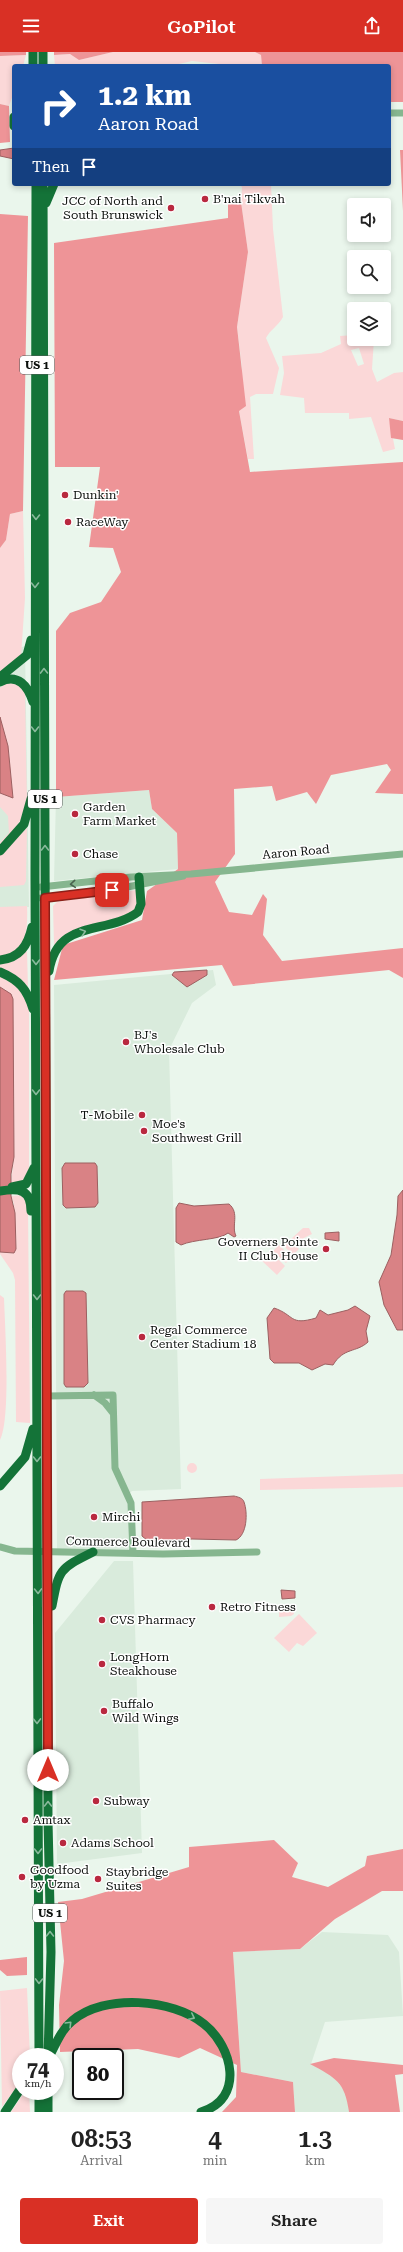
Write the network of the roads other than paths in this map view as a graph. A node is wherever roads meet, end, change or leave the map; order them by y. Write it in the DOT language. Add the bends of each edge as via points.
graph roads {
  1 [pos="33,52"];
  2 [pos="43,52"];
  3 [pos="33,64"];
  4 [pos="43,64"];
  5 [pos="391,113"];
  6 [pos="403,113"];
  7 [pos="36,186"];
  8 [pos="44,186"];
  9 [pos="53,186"];
  10 [pos="44,214"];
  11 [pos="35,617"];
  12 [pos="0,677"];
  13 [pos="0,682"];
  14 [pos="35,709"];
  15 [pos="35,772"];
  16 [pos="0,851"];
  17 [pos="403,854"];
  18 [pos="140,881"];
  19 [pos="45,887"];
  20 [pos="35,888"];
  21 [pos="35,898"];
  22 [pos="45,898"];
  23 [pos="36,910"];
  24 [pos="0,960"];
  25 [pos="0,972"];
  26 [pos="45,996"];
  27 [pos="36,1018"];
  28 [pos="36,1160"];
  29 [pos="0,1186"];
  30 [pos="18,1188"];
  31 [pos="0,1191"];
  32 [pos="36,1258"];
  33 [pos="94,1395"];
  34 [pos="47,1396"];
  35 [pos="37,1406"];
  36 [pos="113,1413"];
  37 [pos="0,1486"];
  38 [pos="0,1547"];
  39 [pos="38,1552"];
  40 [pos="47,1552"];
  41 [pos="93,1552"];
  42 [pos="257,1552"];
  43 [pos="133,1553"];
  44 [pos="48,1627"];
  45 [pos="38,2048"];
  46 [pos="49,2048"];
  47 [pos="54,2048"];
  48 [pos="13,2100"];
  49 [pos="39,2100"];
  50 [pos="48,2100"];
  51 [pos="5,2112"];
  52 [pos="39,2112"];
  53 [pos="48,2112"];
  54 [pos="201,2112"];
  1 -- 3 [label="highway"];
  2 -- 4 [label="highway"];
  5 -- 6 [label="street"];
  7 -- 11 [label="highway, US 1, one-way"];
  8 -- 10 [label="highway, US 1"];
  9 -- 10 [label="highway"];
  19 -- 10 [label="highway, US 1, one-way"];
  11 -- 12 [label="highway" via="28,653"];
  11 -- 14 [label="highway, US 1"];
  13 -- 14 [label="highway" via="11,678 22,682 29,691"];
  14 -- 15 [label="highway, US 1, one-way"];
  15 -- 16 [label="highway" via="26,820"];
  15 -- 20 [label="highway, US 1"];
  17 -- 18 [label="street, Aaron Road" via="245,867"];
  18 -- 19 [label="street, Aaron Road, one-way"];
  18 -- 22 [label="street, Aaron Road" via="85,894"];
  26 -- 18 [label="highway, one-way" via="51,961 59,944 73,935 137,913 141,906"];
  19 -- 20 [label="street, Aaron Road"];
  19 -- 22 [label="highway, US 1"];
  20 -- 21 [label="highway, US 1"];
  21 -- 22 [label="street, Aaron Road"];
  21 -- 23 [label="highway, US 1"];
  22 -- 26 [label="highway, US 1"];
  23 -- 24 [label="highway" via="27,944 16,955"];
  23 -- 27 [label="highway, US 1, one-way"];
  25 -- 27 [label="highway" via="22,985"];
  26 -- 34 [label="highway, US 1"];
  27 -- 28 [label="highway, US 1, one-way"];
  28 -- 30 [label="highway" via="28,1182"];
  28 -- 32 [label="highway, US 1"];
  29 -- 30 [label="highway"];
  30 -- 31 [label="highway"];
  30 -- 32 [label="highway" via="30,1199"];
  32 -- 35 [label="highway, US 1, one-way"];
  33 -- 34 [label="street"];
  33 -- 36 [label="street"];
  33 -- 36 [label="street" via="112,1395"];
  34 -- 40 [label="highway, US 1"];
  35 -- 37 [label="highway" via="30,1445 25,1457"];
  35 -- 39 [label="highway, US 1, one-way"];
  36 -- 43 [label="street" via="115,1468 131,1503"];
  38 -- 39 [label="street, Commerce Boulevard" via="16,1552"];
  39 -- 40 [label="street, Commerce Boulevard"];
  39 -- 45 [label="highway, US 1, one-way"];
  40 -- 41 [label="street, Commerce Boulevard"];
  40 -- 44 [label="highway, US 1"];
  41 -- 43 [label="street, Commerce Boulevard"];
  41 -- 44 [label="highway" via="67,1565 61,1571"];
  42 -- 43 [label="street, Commerce Boulevard"];
  46 -- 44 [label="highway, US 1, one-way" via="51,1952"];
  47 -- 54 [label="highway, one-way" via="68,2024 95,2009 112,2004 135,2003 177,2010 201,2021 212,2031 224,2049 229,2065 230,2080 226,2094 218,2104"];
  48 -- 51 [label="highway"];
  49 -- 52 [label="highway"];
  50 -- 53 [label="highway"];
}
